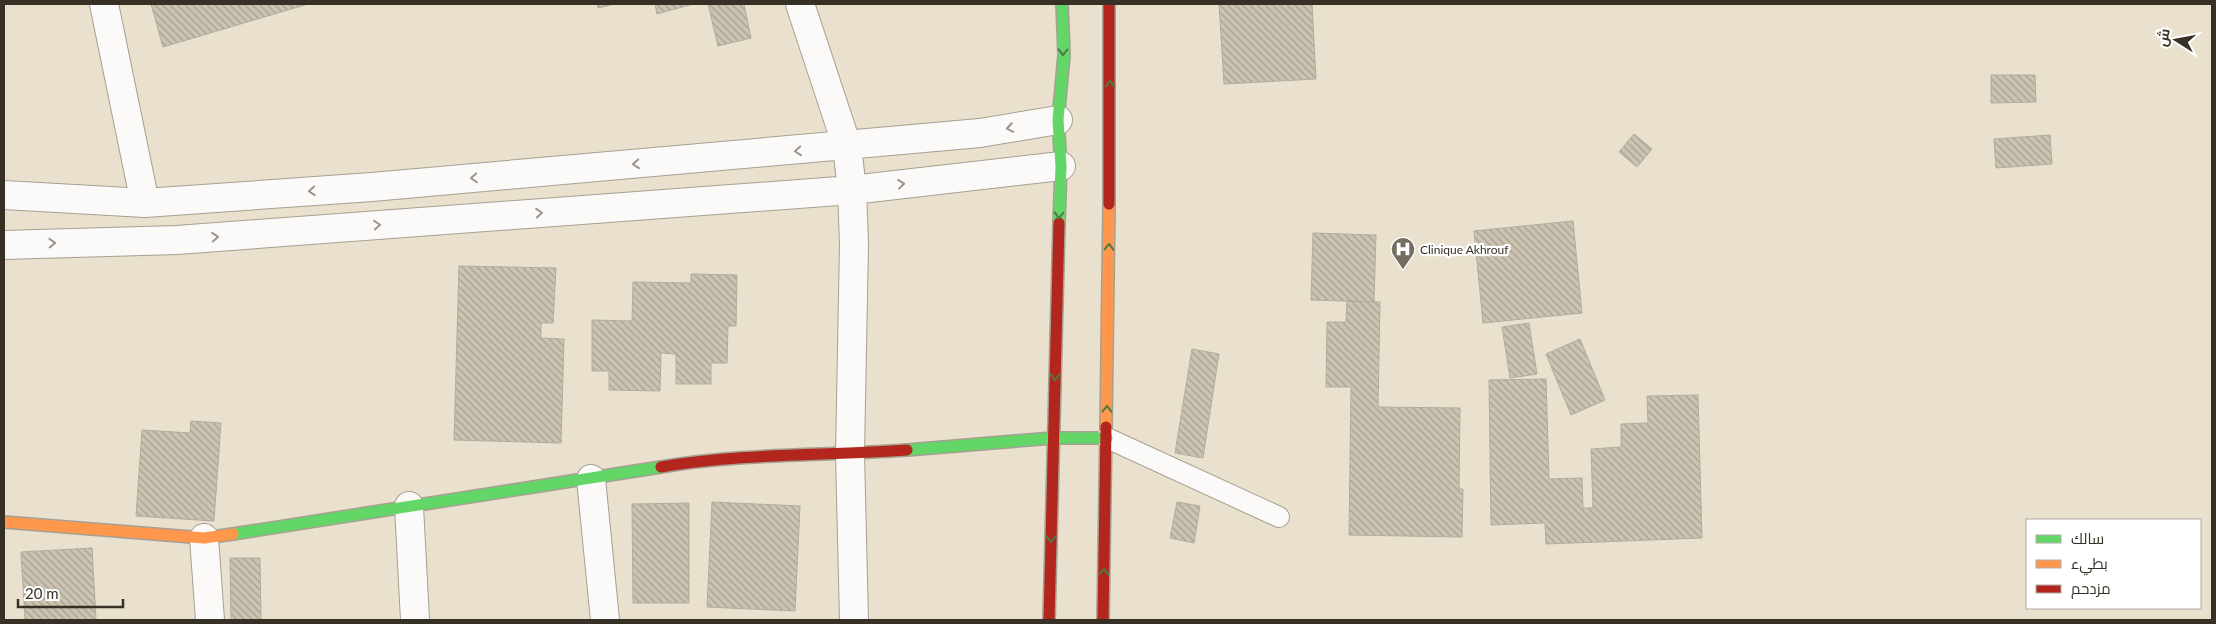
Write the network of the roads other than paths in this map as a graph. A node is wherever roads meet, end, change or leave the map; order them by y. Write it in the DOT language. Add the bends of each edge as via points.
graph roads {
  1 [pos="104,4"];
  2 [pos="800,4"];
  3 [pos="1062,4"];
  4 [pos="1108,4"];
  5 [pos="1058,120"];
  6 [pos="847,146"];
  7 [pos="1061,166"];
  8 [pos="852,190"];
  9 [pos="4,195"];
  10 [pos="145,203"];
  11 [pos="4,245"];
  12 [pos="1053,438"];
  13 [pos="1107,438"];
  14 [pos="850,454"];
  15 [pos="591,480"];
  16 [pos="409,506"];
  17 [pos="1279,516"];
  18 [pos="4,522"];
  19 [pos="204,538"];
  20 [pos="210,620"];
  21 [pos="415,620"];
  22 [pos="605,620"];
  23 [pos="854,620"];
  24 [pos="1049,620"];
  25 [pos="1103,620"];
  1 -- 10 [label="street"];
  2 -- 6 [label="street"];
  3 -- 5 [label="main road, one-way" via="1064,55"];
  13 -- 4 [label="main road, one-way"];
  5 -- 6 [label="street, one-way" via="980,134"];
  5 -- 7 [label="main road"];
  6 -- 8 [label="street"];
  6 -- 10 [label="street, one-way"];
  8 -- 7 [label="street, one-way"];
  7 -- 12 [label="main road, one-way"];
  11 -- 8 [label="street, one-way" via="177,240"];
  8 -- 14 [label="street"];
  9 -- 10 [label="street"];
  12 -- 13 [label="main road"];
  12 -- 14 [label="main road"];
  12 -- 24 [label="main road, one-way"];
  13 -- 17 [label="lane"];
  25 -- 13 [label="main road, one-way"];
  14 -- 15 [label="main road" via="708,459"];
  14 -- 23 [label="street"];
  15 -- 16 [label="main road"];
  15 -- 22 [label="street"];
  16 -- 19 [label="main road"];
  16 -- 21 [label="street"];
  18 -- 19 [label="main road"];
  19 -- 20 [label="street"];
}
